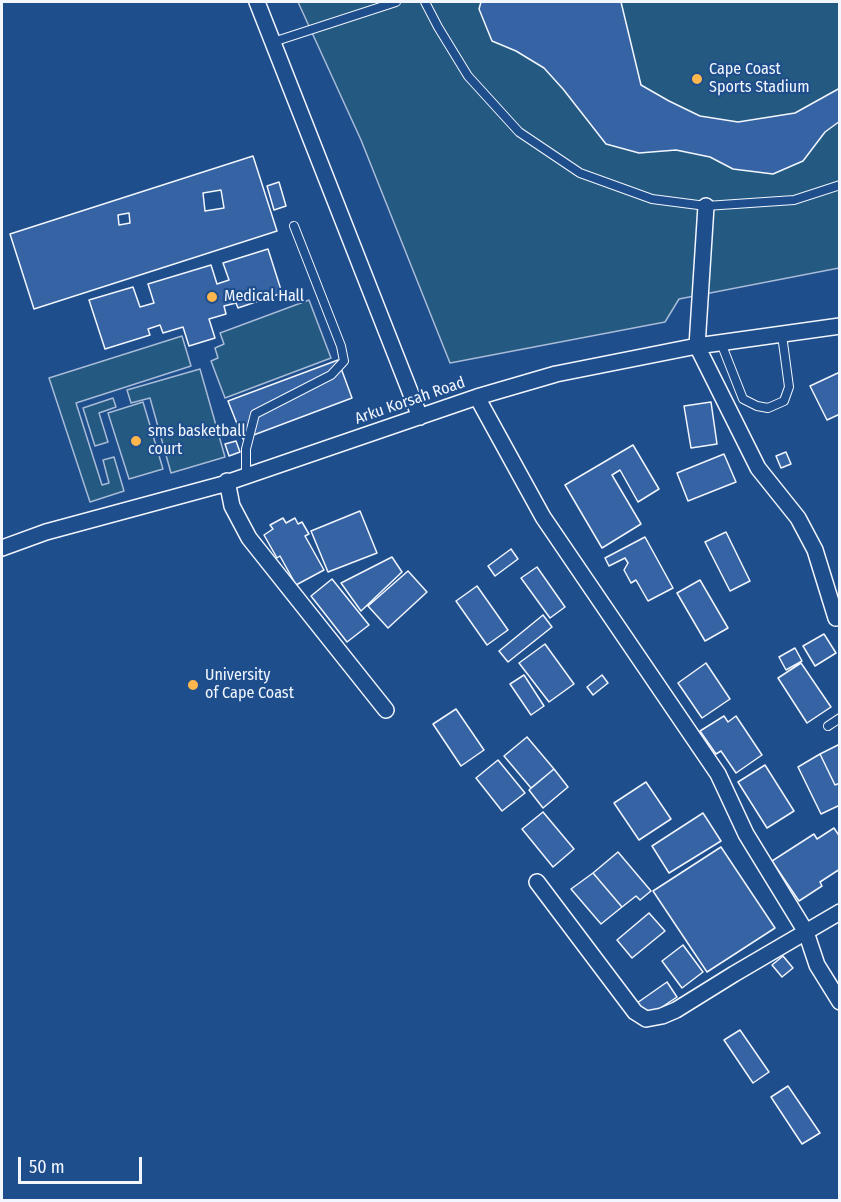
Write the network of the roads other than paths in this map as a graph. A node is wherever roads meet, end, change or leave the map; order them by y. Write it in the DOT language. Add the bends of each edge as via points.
graph roads {
  1 [pos="257,2"];
  2 [pos="396,2"];
  3 [pos="425,2"];
  4 [pos="273,42"];
  5 [pos="840,185"];
  6 [pos="706,206"];
  7 [pos="294,226"];
  8 [pos="840,326"];
  9 [pos="782,335"];
  10 [pos="721,343"];
  11 [pos="697,346"];
  12 [pos="477,397"];
  13 [pos="420,417"];
  14 [pos="246,476"];
  15 [pos="227,481"];
  16 [pos="2,548"];
  17 [pos="836,618"];
  18 [pos="386,710"];
  19 [pos="840,718"];
  20 [pos="828,726"];
  21 [pos="537,882"];
  22 [pos="840,912"];
  23 [pos="806,933"];
  24 [pos="840,1002"];
  1 -- 4 [label="street"];
  2 -- 4 [label="lane"];
  3 -- 6 [label="lane" via="468,76 519,132 580,174 652,199"];
  4 -- 13 [label="street"];
  5 -- 6 [label="lane" via="794,200"];
  6 -- 11 [label="street"];
  7 -- 14 [label="lane" via="344,361 331,375 255,414 246,449"];
  8 -- 9 [label="street, Arku Korsah Road"];
  9 -- 10 [label="street, Arku Korsah Road"];
  9 -- 10 [label="lane" via="789,387 784,401 768,408 743,399"];
  10 -- 11 [label="street, Arku Korsah Road"];
  11 -- 12 [label="street, Arku Korsah Road" via="556,374"];
  11 -- 17 [label="street" via="758,468 798,518 815,550"];
  12 -- 13 [label="street, Arku Korsah Road"];
  12 -- 23 [label="street" via="543,517 718,774 746,834"];
  13 -- 14 [label="street, Arku Korsah Road"];
  14 -- 15 [label="street, Arku Korsah Road"];
  15 -- 16 [label="street, Arku Korsah Road"];
  15 -- 18 [label="street" via="232,506 249,538"];
  19 -- 20 [label="lane"];
  21 -- 23 [label="street" via="634,1012 646,1018 676,1010"];
  22 -- 23 [label="street"];
  23 -- 24 [label="street" via="817,965"];
}
